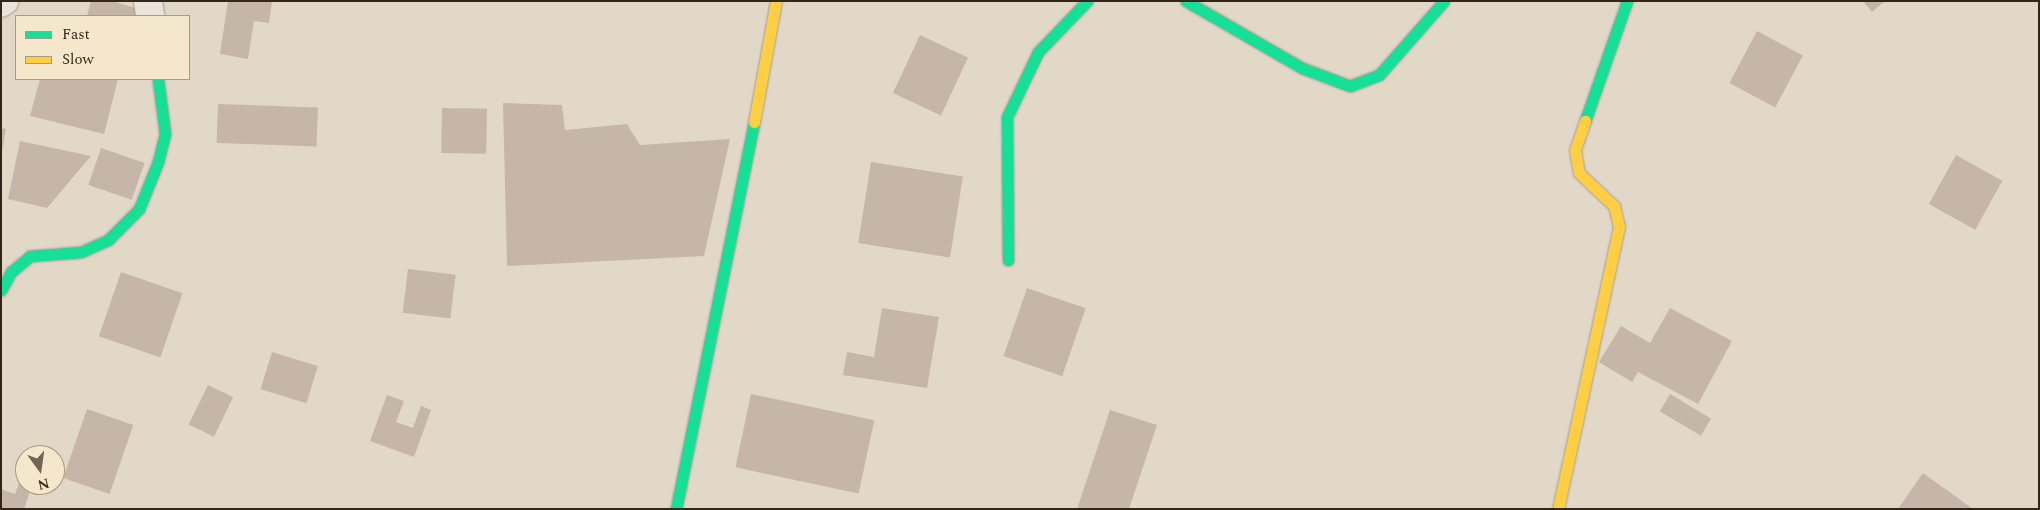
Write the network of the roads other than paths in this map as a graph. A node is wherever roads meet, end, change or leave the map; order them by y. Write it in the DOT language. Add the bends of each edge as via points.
graph roads {
  1 [pos="148,1"];
  2 [pos="776,1"];
  3 [pos="1087,1"];
  4 [pos="1186,1"];
  5 [pos="1444,1"];
  6 [pos="1627,1"];
  7 [pos="150,15"];
  8 [pos="158,80"];
  9 [pos="1008,260"];
  10 [pos="1,290"];
  11 [pos="676,509"];
  12 [pos="1558,509"];
  1 -- 7 [label="street"];
  2 -- 11 [label="street" via="751,141"];
  3 -- 9 [label="street" via="1038,52 1007,117"];
  4 -- 5 [label="street" via="1302,68 1350,86 1378,76"];
  6 -- 12 [label="street" via="1575,150 1579,173 1614,206 1619,227"];
  8 -- 10 [label="street" via="165,134 158,162 139,209 108,240 81,252 30,256 11,272"];
}
